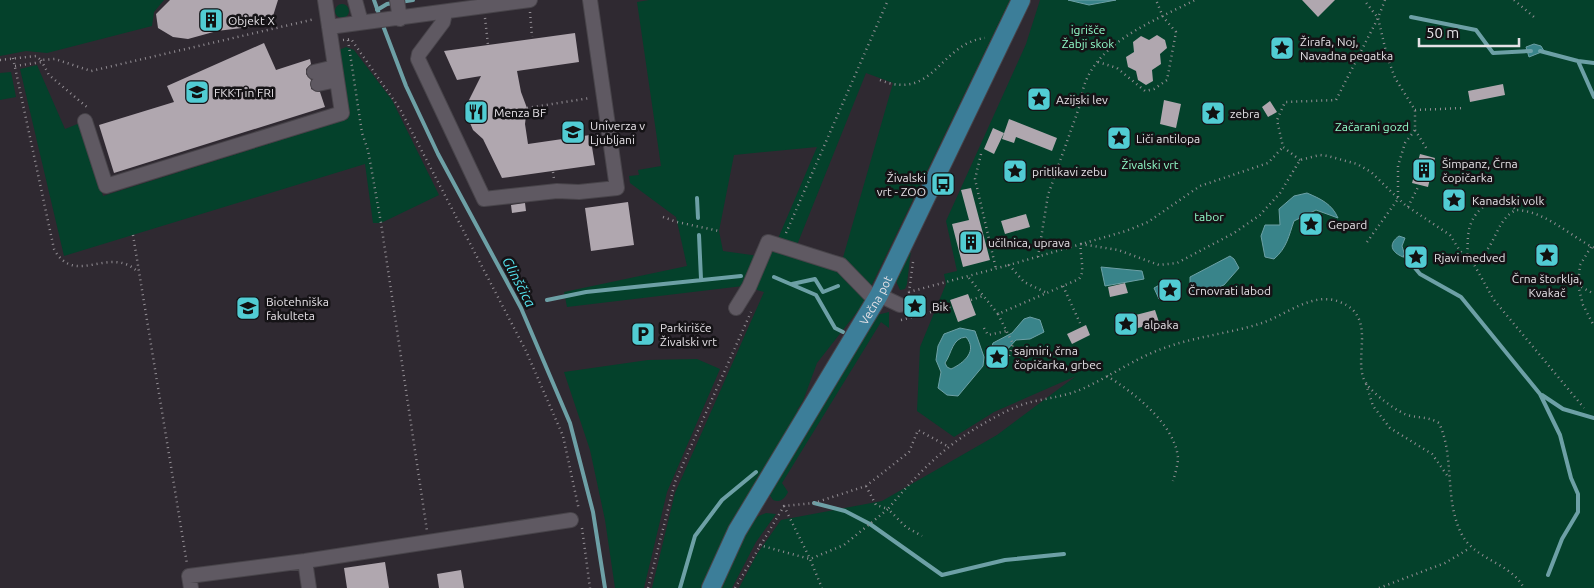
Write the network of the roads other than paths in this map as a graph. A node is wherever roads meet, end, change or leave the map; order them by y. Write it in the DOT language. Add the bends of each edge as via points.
graph roads {
  1 [pos="325,0"];
  2 [pos="355,0"];
  3 [pos="396,0"];
  4 [pos="529,0"];
  5 [pos="590,0"];
  6 [pos="1021,0"];
  7 [pos="438,14"];
  8 [pos="400,19"];
  9 [pos="341,23"];
  10 [pos="336,74"];
  11 [pos="316,78"];
  12 [pos="85,121"];
  13 [pos="877,298"];
  14 [pos="900,305"];
  15 [pos="736,308"];
  16 [pos="577,517"];
  17 [pos="305,561"];
  18 [pos="190,582"];
  19 [pos="309,588"];
  20 [pos="711,588"];
  1 -- 9 [label="street"];
  2 -- 9 [label="street"];
  3 -- 8 [label="street"];
  4 -- 7 [label="street"];
  5 -- 7 [label="street" via="617,188 579,192 557,190 484,199 418,59 443,22"];
  6 -- 13 [label="main road, Večna pot"];
  7 -- 8 [label="street"];
  8 -- 9 [label="street"];
  9 -- 10 [label="street"];
  10 -- 11 [label="street"];
  10 -- 12 [label="street" via="342,113 106,186"];
  13 -- 14 [label="street"];
  13 -- 15 [label="street" via="841,265 768,242 749,287"];
  13 -- 20 [label="main road, Večna pot" via="737,531"];
  16 -- 17 [label="street"];
  17 -- 18 [label="street"];
  17 -- 19 [label="street"];
}
